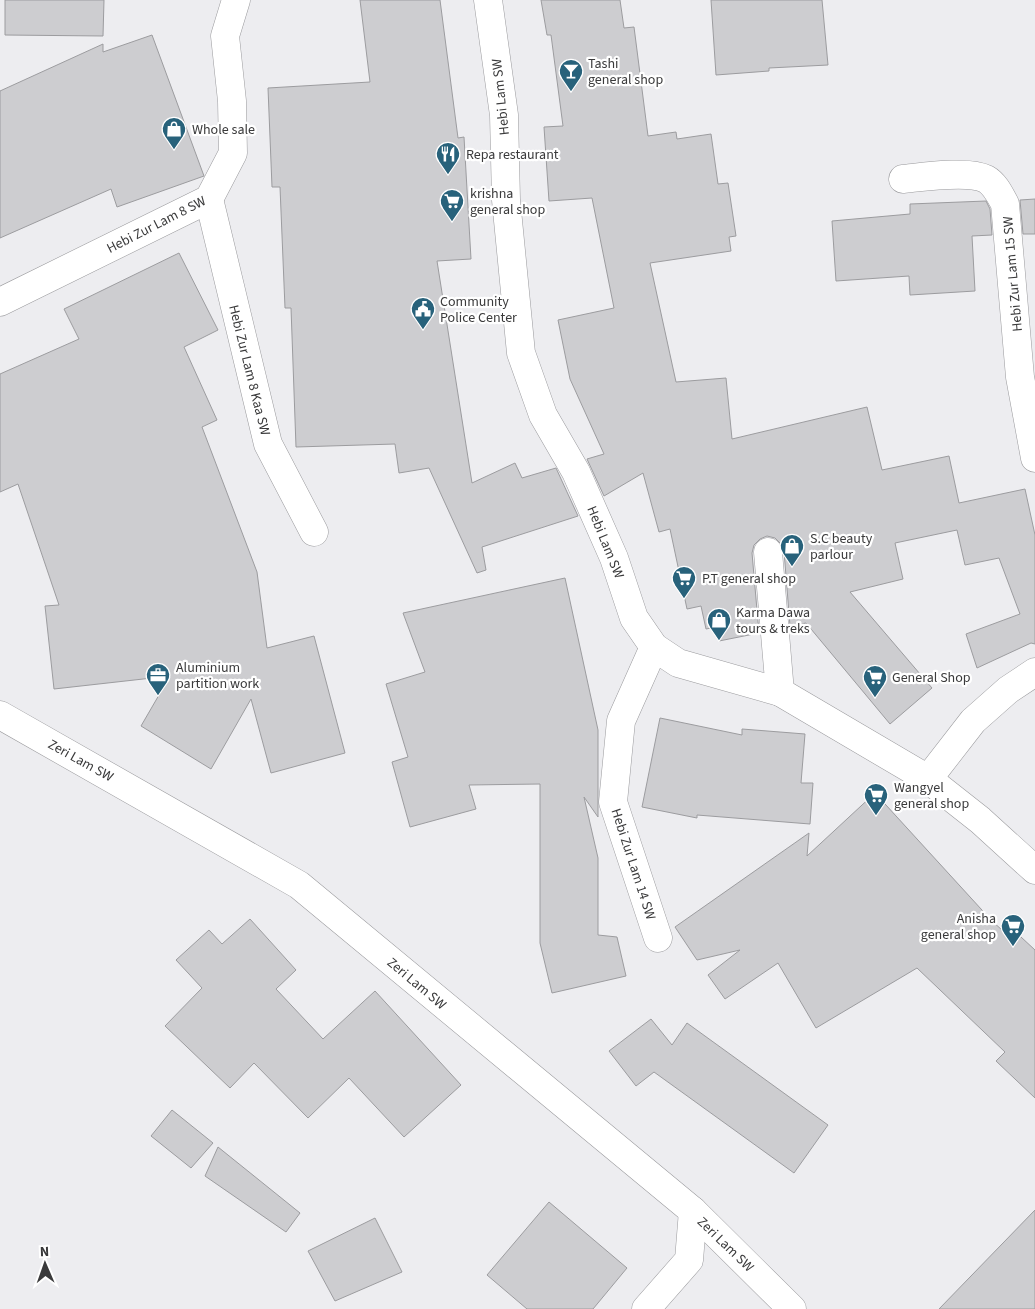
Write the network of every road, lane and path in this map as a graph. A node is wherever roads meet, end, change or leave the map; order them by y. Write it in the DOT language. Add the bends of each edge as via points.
graph roads {
  1 [pos="236,0"];
  2 [pos="488,0"];
  3 [pos="903,179"];
  4 [pos="209,200"];
  5 [pos="0,302"];
  6 [pos="1035,458"];
  7 [pos="314,532"];
  8 [pos="768,552"];
  9 [pos="654,647"];
  10 [pos="1035,672"];
  11 [pos="780,692"];
  12 [pos="0,715"];
  13 [pos="928,779"];
  14 [pos="1035,870"];
  15 [pos="658,938"];
  16 [pos="693,1211"];
  17 [pos="646,1309"];
  18 [pos="792,1309"];
  1 -- 4 [label="street, Hebi Zur Lam 8 SW" via="225,36 233,153"];
  2 -- 9 [label="street, Hebi Lam SW" via="504,115 506,200 521,353 543,416 576,472 614,558 634,618"];
  3 -- 6 [label="street, Hebi Zur Lam 15 SW" via="956,175 985,179 998,190 1005,204 1020,377"];
  4 -- 5 [label="street, Hebi Zur Lam 8 SW"];
  4 -- 7 [label="street, Hebi Zur Lam 8 Kaa SW" via="268,444"];
  8 -- 11 [label="street"];
  9 -- 11 [label="street, Hebi Lam SW" via="678,663"];
  9 -- 15 [label="street, Hebi Zur Lam 14 SW" via="621,721 613,802"];
  10 -- 13 [label="street" via="1008,690 973,721"];
  11 -- 13 [label="street, Hebi Lam SW"];
  12 -- 16 [label="street, Zeri Lam SW" via="299,885"];
  13 -- 14 [label="street, Hebi Lam SW"];
  16 -- 17 [label="street" via="689,1260"];
  16 -- 18 [label="street, Zeri Lam SW"];
}
